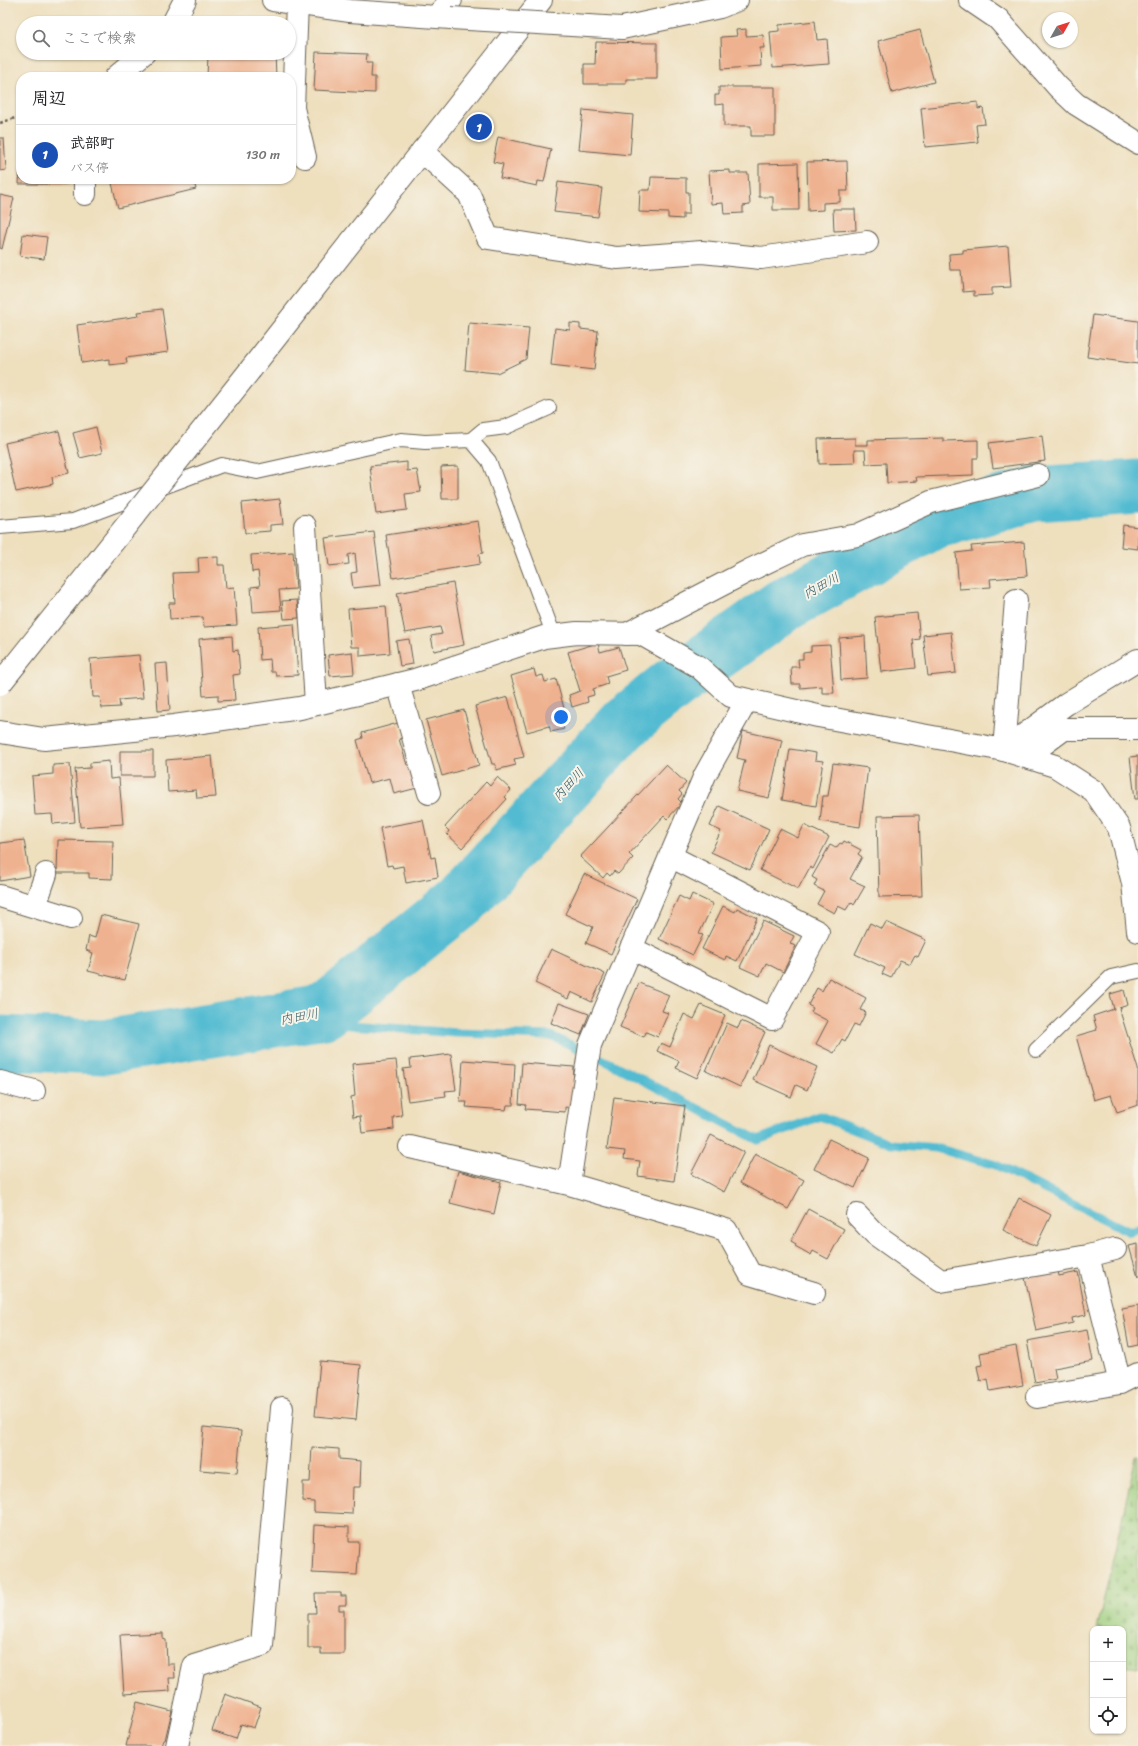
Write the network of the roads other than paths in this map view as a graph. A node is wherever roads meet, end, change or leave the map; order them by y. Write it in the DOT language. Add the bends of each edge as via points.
graph roads {
  1 [pos="185,0"];
  2 [pos="273,0"];
  3 [pos="276,0"];
  4 [pos="540,0"];
  5 [pos="737,0"];
  6 [pos="970,0"];
  7 [pos="297,3"];
  8 [pos="446,12"];
  9 [pos="177,16"];
  10 [pos="296,29"];
  11 [pos="136,60"];
  12 [pos="295,60"];
  13 [pos="122,72"];
  14 [pos="294,72"];
  15 [pos="296,120"];
  16 [pos="1138,143"];
  17 [pos="422,151"];
  18 [pos="305,157"];
  19 [pos="867,242"];
  20 [pos="549,408"];
  21 [pos="471,440"];
  22 [pos="1038,475"];
  23 [pos="305,526"];
  24 [pos="0,527"];
  25 [pos="1016,600"];
  26 [pos="634,634"];
  27 [pos="554,636"];
  28 [pos="1138,660"];
  29 [pos="0,684"];
  30 [pos="398,684"];
  31 [pos="739,698"];
  32 [pos="316,704"];
  33 [pos="1138,728"];
  34 [pos="1,734"];
  35 [pos="1004,750"];
  36 [pos="1026,757"];
  37 [pos="429,793"];
  38 [pos="670,856"];
  39 [pos="1133,866"];
  40 [pos="46,874"];
  41 [pos="0,896"];
  42 [pos="34,906"];
  43 [pos="71,918"];
  44 [pos="1138,931"];
  45 [pos="631,948"];
  46 [pos="1138,972"];
  47 [pos="1036,1050"];
  48 [pos="0,1082"];
  49 [pos="34,1090"];
  50 [pos="410,1147"];
  51 [pos="570,1184"];
  52 [pos="857,1215"];
  53 [pos="1115,1249"];
  54 [pos="1088,1256"];
  55 [pos="814,1293"];
  56 [pos="1129,1379"];
  57 [pos="1038,1397"];
  58 [pos="282,1408"];
  59 [pos="177,1746"];
  1 -- 9 [label="street"];
  2 -- 3 [label="street"];
  3 -- 7 [label="street"];
  4 -- 17 [label="street"];
  5 -- 8 [label="street, bridge" via="720,7 622,28"];
  6 -- 16 [label="street" via="998,19 1076,104"];
  7 -- 8 [label="street" via="350,11"];
  7 -- 10 [label="street"];
  11 -- 13 [label="street"];
  12 -- 14 [label="street"];
  15 -- 18 [label="street"];
  17 -- 19 [label="street" via="469,194 488,238 617,258 702,252 761,258"];
  17 -- 29 [label="street, bridge"];
  20 -- 21 [label="lane" via="506,427 483,430"];
  21 -- 24 [label="lane" via="401,440 257,472 222,465 73,521"];
  21 -- 27 [label="lane" via="489,461"];
  22 -- 26 [label="street" via="931,502 858,535 802,545 750,570"];
  23 -- 32 [label="street"];
  25 -- 35 [label="street"];
  26 -- 27 [label="street" via="577,633"];
  26 -- 31 [label="street" via="699,667"];
  27 -- 30 [label="street"];
  28 -- 35 [label="street" via="1066,704"];
  30 -- 32 [label="street"];
  30 -- 37 [label="street"];
  31 -- 35 [label="street" via="818,716"];
  31 -- 38 [label="street"];
  32 -- 34 [label="street" via="174,726 44,739"];
  33 -- 36 [label="street" via="1064,729"];
  35 -- 36 [label="street"];
  36 -- 39 [label="street" via="1055,766 1094,791 1120,828"];
  38 -- 45 [label="street"];
  38 -- 45 [label="street" via="818,932 772,1019"];
  39 -- 44 [label="street"];
  40 -- 42 [label="street"];
  41 -- 42 [label="street"];
  42 -- 43 [label="street"];
  45 -- 51 [label="street" via="590,1045"];
  46 -- 47 [label="lane" via="1111,977"];
  48 -- 49 [label="street"];
  50 -- 51 [label="street"];
  51 -- 55 [label="street" via="726,1230 750,1274"];
  52 -- 54 [label="street" via="875,1234 941,1281"];
  53 -- 54 [label="street"];
  54 -- 56 [label="street"];
  56 -- 57 [label="street"];
  58 -- 59 [label="street" via="262,1645 194,1666"];
}
